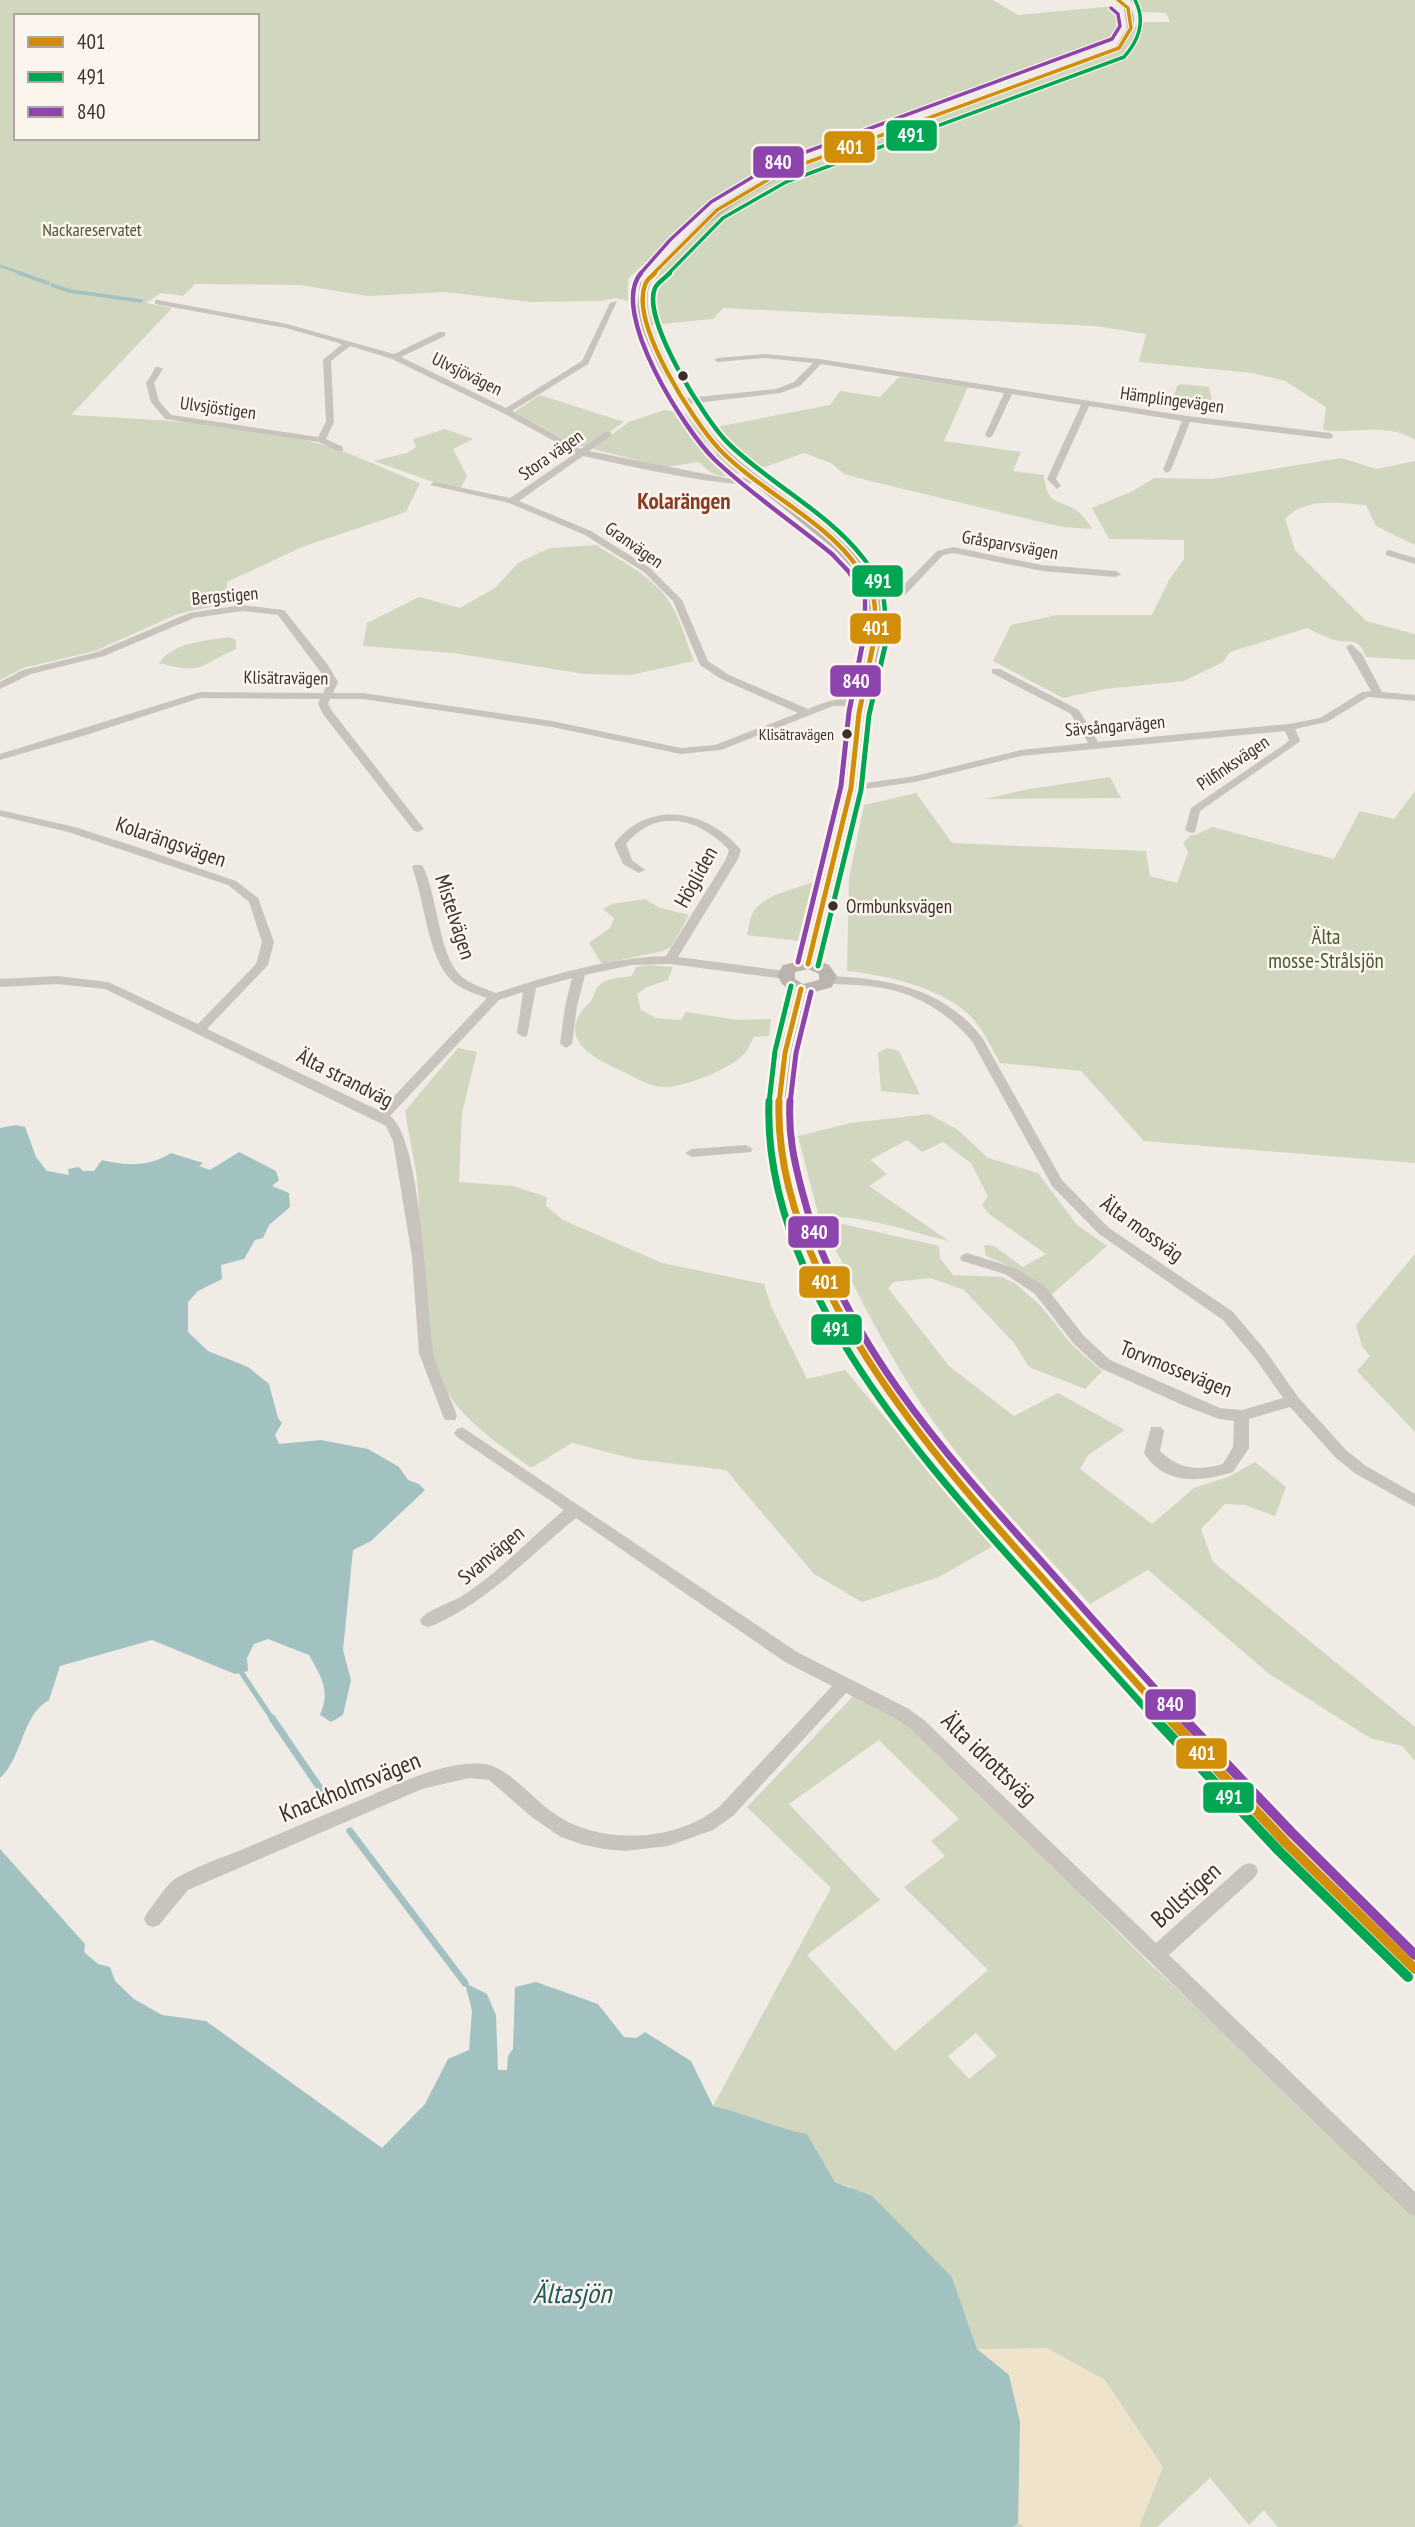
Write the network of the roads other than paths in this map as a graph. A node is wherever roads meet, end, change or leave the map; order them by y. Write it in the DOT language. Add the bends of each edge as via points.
graph roads {
  1 [pos="1118,0"];
  2 [pos="159,302"];
  3 [pos="614,303"];
  4 [pos="442,334"];
  5 [pos="349,343"];
  6 [pos="395,357"];
  7 [pos="718,360"];
  8 [pos="819,361"];
  9 [pos="159,369"];
  10 [pos="1009,391"];
  11 [pos="687,401"];
  12 [pos="1086,404"];
  13 [pos="506,411"];
  14 [pos="1187,419"];
  15 [pos="608,434"];
  16 [pos="989,435"];
  17 [pos="1330,436"];
  18 [pos="321,440"];
  19 [pos="340,449"];
  20 [pos="583,453"];
  21 [pos="1167,470"];
  22 [pos="756,481"];
  23 [pos="434,485"];
  24 [pos="1057,486"];
  25 [pos="512,501"];
  26 [pos="1389,553"];
  27 [pos="1415,561"];
  28 [pos="1116,575"];
  29 [pos="875,595"];
  30 [pos="1351,647"];
  31 [pos="996,671"];
  32 [pos="0,686"];
  33 [pos="1378,694"];
  34 [pos="328,696"];
  35 [pos="1415,698"];
  36 [pos="861,703"];
  37 [pos="806,712"];
  38 [pos="1289,727"];
  39 [pos="1094,744"];
  40 [pos="0,757"];
  41 [pos="851,788"];
  42 [pos="0,813"];
  43 [pos="418,829"];
  44 [pos="1191,830"];
  45 [pos="418,867"];
  46 [pos="639,870"];
  47 [pos="670,960"];
  48 [pos="808,964"];
  49 [pos="580,972"];
  50 [pos="829,980"];
  51 [pos="793,982"];
  52 [pos="0,983"];
  53 [pos="530,986"];
  54 [pos="495,996"];
  55 [pos="199,1030"];
  56 [pos="523,1033"];
  57 [pos="566,1044"];
  58 [pos="382,1116"];
  59 [pos="746,1149"];
  60 [pos="692,1153"];
  61 [pos="967,1258"];
  62 [pos="1293,1401"];
  63 [pos="450,1416"];
  64 [pos="1242,1416"];
  65 [pos="1156,1431"];
  66 [pos="463,1433"];
  67 [pos="1415,1501"];
  68 [pos="574,1511"];
  69 [pos="428,1620"];
  70 [pos="843,1685"];
  71 [pos="1249,1871"];
  72 [pos="153,1919"];
  73 [pos="1156,1955"];
  74 [pos="1415,1969"];
  75 [pos="1415,2206"];
  1 -- 11 [label="main road" via="1128,8 1131,29 1119,48 781,172 717,211 678,247 649,277 642,307 648,332"];
  2 -- 5 [label="street, Ulvsjövägen" via="262,320"];
  3 -- 13 [label="street" via="584,362"];
  4 -- 6 [label="street"];
  5 -- 6 [label="street, Ulvsjövägen"];
  5 -- 18 [label="street" via="327,360 330,422"];
  6 -- 13 [label="street, Ulvsjövägen"];
  7 -- 8 [label="street, Hämplingevägen" via="765,356"];
  8 -- 10 [label="street, Hämplingevägen"];
  8 -- 11 [label="street" via="797,384 777,391"];
  9 -- 18 [label="street, Ulvsjöstigen" via="150,383 155,402 168,417"];
  10 -- 12 [label="street, Hämplingevägen"];
  10 -- 16 [label="street"];
  11 -- 22 [label="main road" via="703,430"];
  12 -- 14 [label="street, Hämplingevägen"];
  12 -- 24 [label="street" via="1051,479"];
  13 -- 20 [label="street, Ulvsjövägen"];
  14 -- 17 [label="street, Hämplingevägen"];
  14 -- 21 [label="street"];
  15 -- 20 [label="street, Stora vägen"];
  18 -- 19 [label="street, Ulvsjöstigen"];
  20 -- 22 [label="street, Ulvsjövägen" via="726,481"];
  20 -- 25 [label="street, Stora vägen"];
  22 -- 29 [label="main road" via="839,545"];
  23 -- 25 [label="street, Granvägen"];
  25 -- 37 [label="street, Granvägen" via="580,528 647,570 677,600 704,663 725,677"];
  26 -- 27 [label="street"];
  28 -- 29 [label="street, Gråsparvsvägen" via="1042,568 953,550 940,553 903,592"];
  29 -- 36 [label="main road" via="876,640"];
  30 -- 33 [label="street"];
  31 -- 39 [label="street" via="1074,712"];
  32 -- 34 [label="street, Bergstigen" via="27,672 100,654 183,618 253,608 281,612 324,667 332,682"];
  33 -- 35 [label="street, Sävsångarvägen"];
  33 -- 38 [label="street, Sävsångarvägen" via="1366,694 1323,720"];
  34 -- 37 [label="street, Klisätravägen" via="363,696 552,724 681,751 717,748"];
  34 -- 40 [label="street, Klisätravägen" via="200,695 178,699"];
  34 -- 43 [label="street, Bergstigen" via="323,704 327,712"];
  36 -- 37 [label="street, Klisätravägen" via="832,703"];
  36 -- 41 [label="main road"];
  38 -- 39 [label="street, Sävsångarvägen"];
  38 -- 44 [label="street, Pilfinksvägen" via="1295,740 1195,810"];
  39 -- 41 [label="street, Sävsångarvägen" via="1021,753 915,779"];
  41 -- 48 [label="main road"];
  42 -- 55 [label="street, Kolarängsvägen" via="71,829 158,857 232,883 254,901 268,942 262,965"];
  45 -- 54 [label="street, Mistelvägen" via="455,977"];
  46 -- 47 [label="street, Högliden" via="627,862 620,844 633,828 664,817 698,823 724,836 734,850"];
  47 -- 49 [label="street" via="631,961"];
  47 -- 51 [label="street"];
  48 -- 50 [label="main road" via="823,968"];
  48 -- 51 [label="main road" via="793,966"];
  49 -- 53 [label="street"];
  49 -- 57 [label="street"];
  50 -- 51 [label="main road" via="822,987"];
  50 -- 62 [label="street, Älta mossväg" via="891,985 924,996 964,1023 1072,1201 1104,1231 1228,1316"];
  51 -- 74 [label="main road" via="777,1117 782,1162 801,1230 860,1352 898,1410 944,1467 1213,1770"];
  52 -- 55 [label="street, Älta strandväg" via="57,980 108,986"];
  53 -- 54 [label="street"];
  53 -- 56 [label="street"];
  54 -- 58 [label="street"];
  55 -- 58 [label="street, Älta strandväg"];
  58 -- 63 [label="street, Älta strandväg" via="400,1141 419,1257 426,1353"];
  59 -- 60 [label="street"];
  61 -- 64 [label="street, Torvmossevägen" via="1010,1271 1040,1290 1079,1340 1105,1364 1190,1402"];
  62 -- 64 [label="street, Torvmossevägen"];
  62 -- 67 [label="street, Älta mossväg" via="1341,1454"];
  64 -- 65 [label="street, Torvmossevägen" via="1241,1447 1228,1468 1198,1477 1167,1469 1152,1453"];
  66 -- 68 [label="street, Älta idrottsväg"];
  68 -- 69 [label="street, Svanvägen" via="470,1601"];
  68 -- 70 [label="street, Älta idrottsväg" via="791,1657"];
  70 -- 72 [label="street, Knackholmsvägen" via="722,1815 690,1831 637,1843 571,1833 495,1776 469,1770 420,1782 182,1884"];
  70 -- 73 [label="street, Älta idrottsväg" via="918,1725"];
  71 -- 73 [label="street, Bollstigen"];
  73 -- 75 [label="street, Älta idrottsväg"];
}
